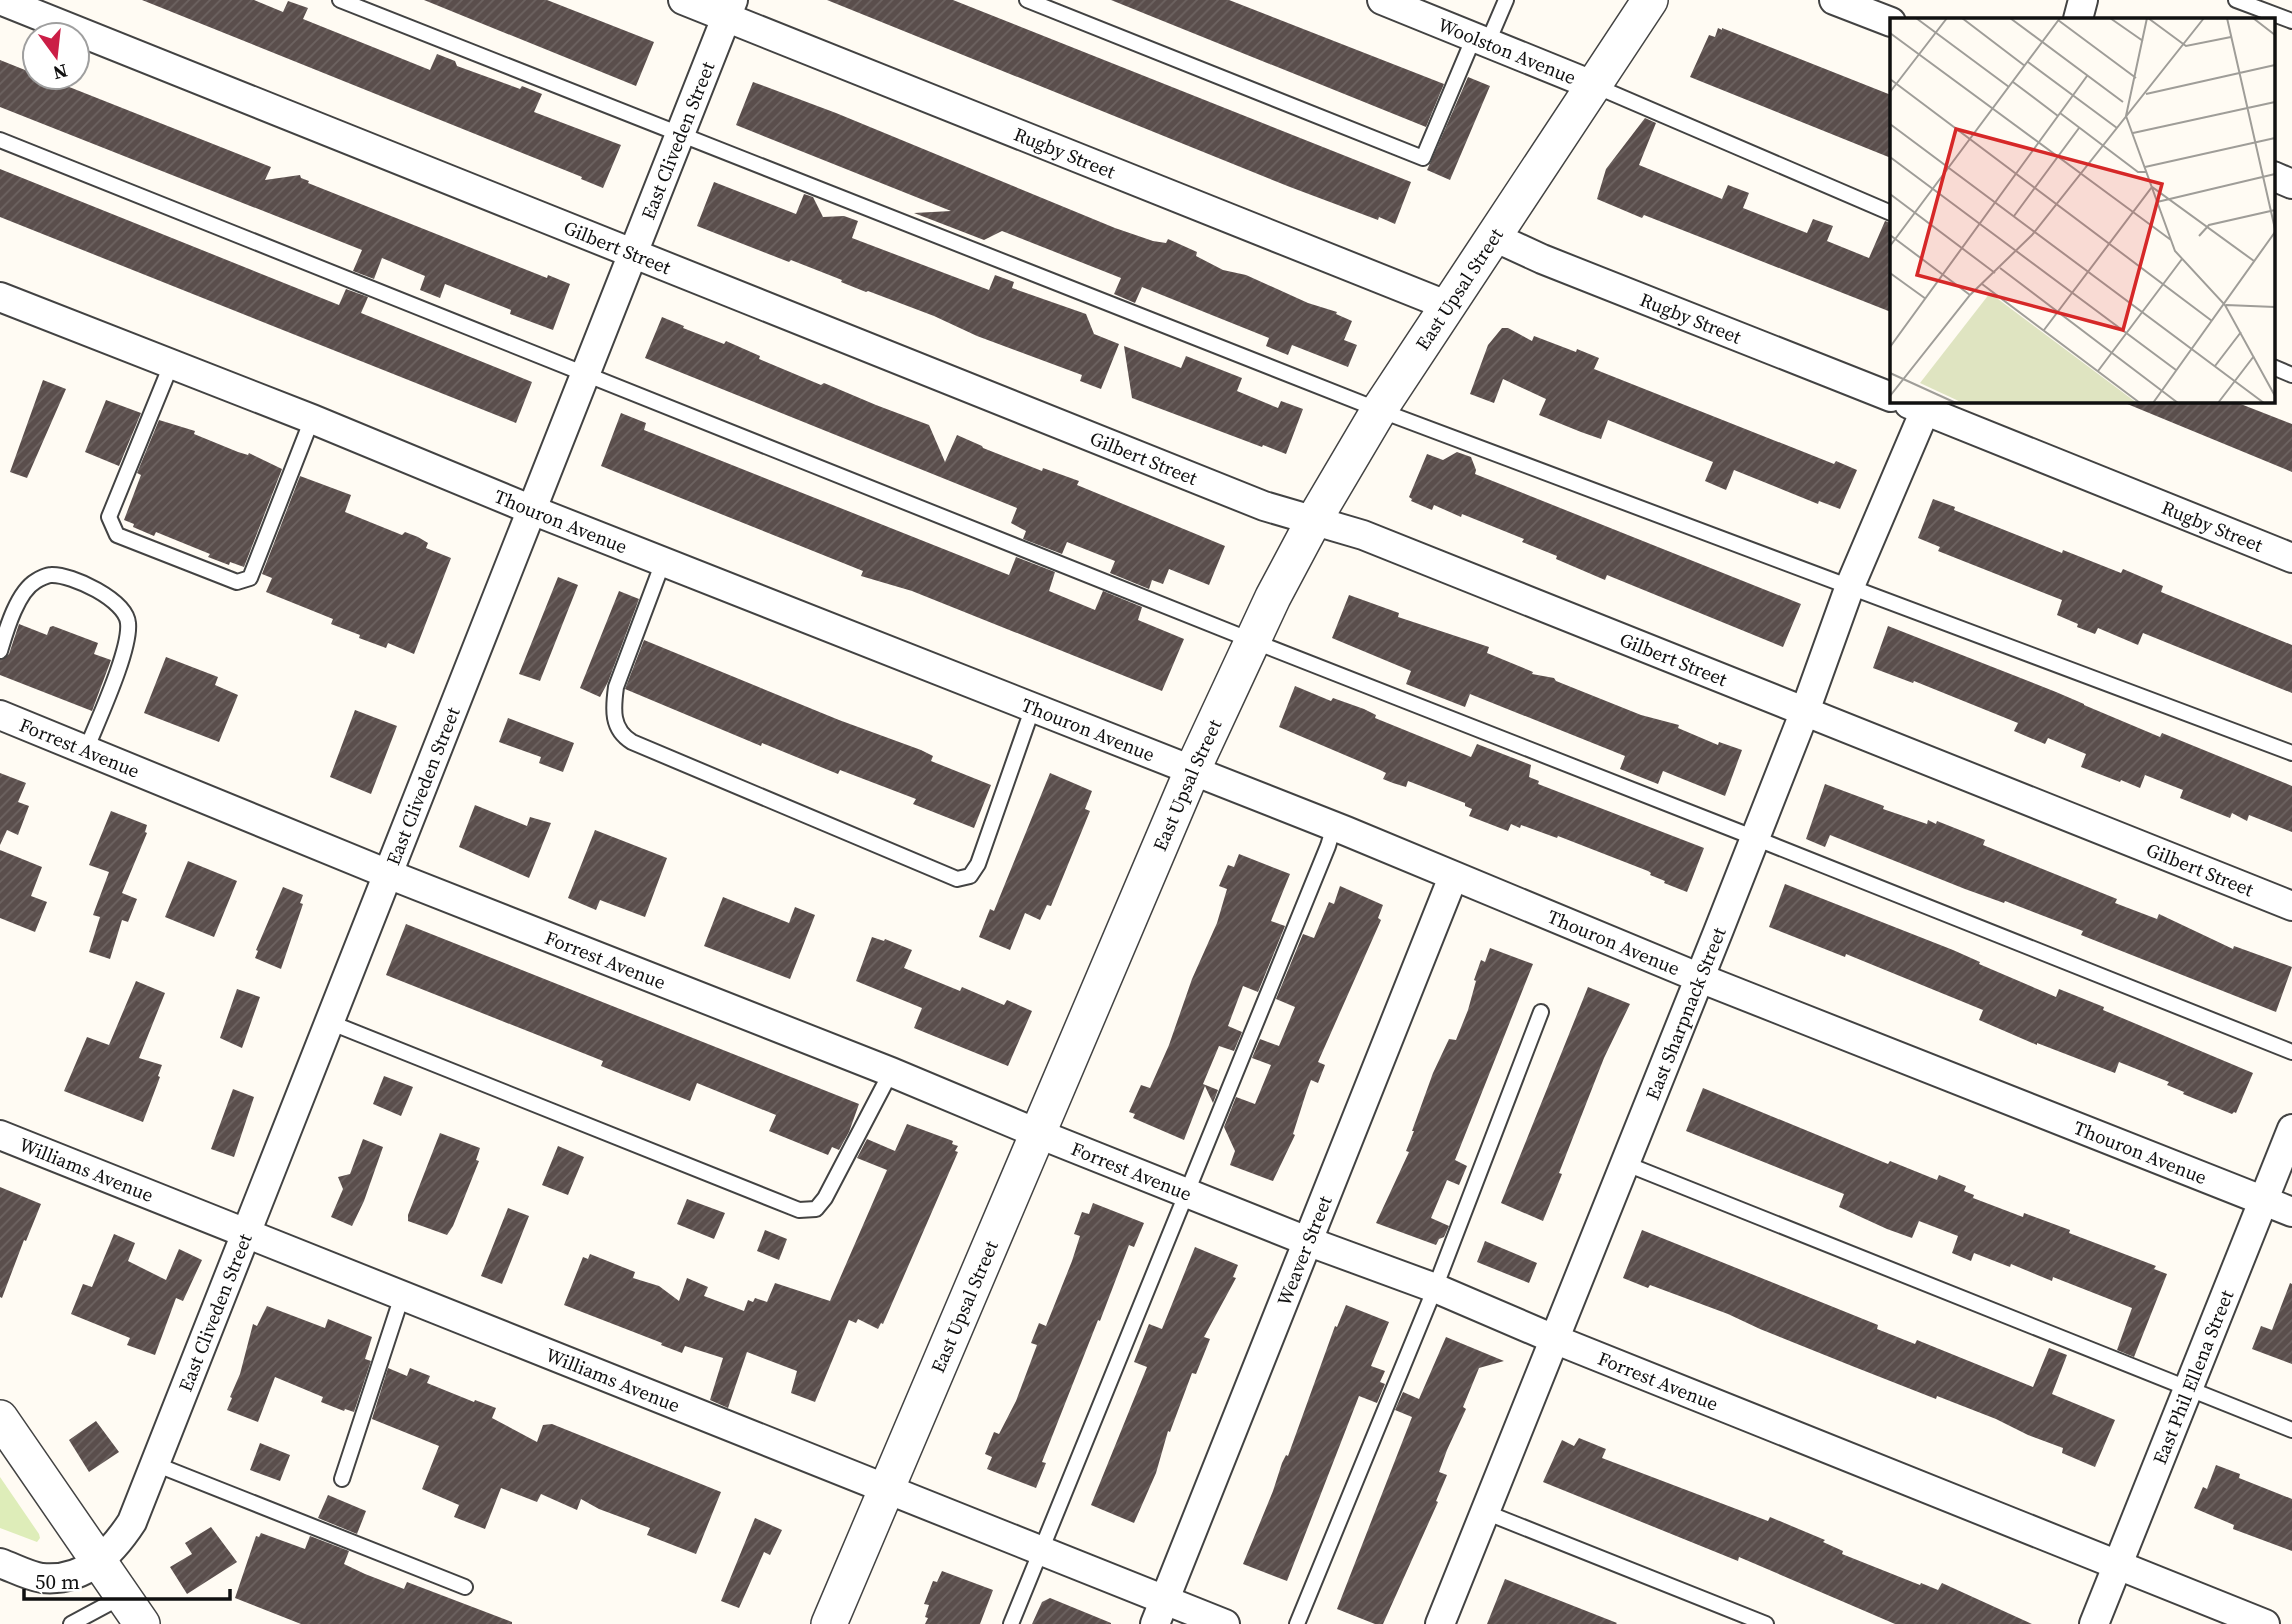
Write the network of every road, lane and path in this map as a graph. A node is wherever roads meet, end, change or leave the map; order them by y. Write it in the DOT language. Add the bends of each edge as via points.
graph roads {
  1 [pos="0,0"];
  2 [pos="340,0"];
  3 [pos="683,0"];
  4 [pos="1027,0"];
  5 [pos="1382,0"];
  6 [pos="1506,0"];
  7 [pos="1650,0"];
  8 [pos="1834,0"];
  9 [pos="2083,0"];
  10 [pos="2236,0"];
  11 [pos="730,9"];
  12 [pos="1878,12"];
  13 [pos="2078,18"];
  14 [pos="2292,20"];
  15 [pos="1481,39"];
  16 [pos="1592,85"];
  17 [pos="680,136"];
  18 [pos="0,140"];
  19 [pos="2274,176"];
  20 [pos="2292,184"];
  21 [pos="1890,213"];
  22 [pos="1492,236"];
  23 [pos="633,254"];
  24 [pos="0,297"];
  25 [pos="1446,305"];
  26 [pos="171,365"];
  27 [pos="2274,367"];
  28 [pos="586,373"];
  29 [pos="2292,375"];
  30 [pos="1890,397"];
  31 [pos="1918,404"];
  32 [pos="1378,410"];
  33 [pos="312,419"];
  34 [pos="532,510"];
  35 [pos="1314,520"];
  36 [pos="2292,558"];
  37 [pos="663,562"];
  38 [pos="1850,586"];
  39 [pos="1252,641"];
  40 [pos="0,651"];
  41 [pos="1033,707"];
  42 [pos="1805,711"];
  43 [pos="0,715"];
  44 [pos="86,750"];
  45 [pos="2292,753"];
  46 [pos="1192,771"];
  47 [pos="1334,826"];
  48 [pos="1755,838"];
  49 [pos="388,874"];
  50 [pos="1453,877"];
  51 [pos="2292,906"];
  52 [pos="1700,978"];
  53 [pos="1541,1012"];
  54 [pos="329,1022"];
  55 [pos="2292,1052"];
  56 [pos="891,1072"];
  57 [pos="2292,1129"];
  58 [pos="1039,1134"];
  59 [pos="0,1135"];
  60 [pos="1624,1163"];
  61 [pos="1186,1193"];
  62 [pos="2263,1201"];
  63 [pos="2292,1212"];
  64 [pos="247,1233"];
  65 [pos="1307,1241"];
  66 [pos="1435,1288"];
  67 [pos="402,1296"];
  68 [pos="1554,1339"];
  69 [pos="2189,1388"];
  70 [pos="2,1425"];
  71 [pos="2292,1430"];
  72 [pos="155,1464"];
  73 [pos="342,1479"];
  74 [pos="886,1490"];
  75 [pos="1485,1512"];
  76 [pos="1041,1550"];
  77 [pos="0,1563"];
  78 [pos="99,1563"];
  79 [pos="2118,1565"];
  80 [pos="465,1587"];
  81 [pos="132,1610"];
  82 [pos="1159,1612"];
  83 [pos="71,1624"];
  84 [pos="828,1624"];
  85 [pos="1011,1624"];
  86 [pos="1225,1624"];
  87 [pos="1297,1624"];
  88 [pos="1440,1624"];
  89 [pos="1766,1624"];
  90 [pos="2094,1624"];
  91 [pos="2265,1624"];
  1 -- 23 [label="street, Gilbert Street"];
  2 -- 17 [label="lane"];
  3 -- 11 [label="street, Rugby Street"];
  4 -- 15 [label="lane" via="1423,158"];
  5 -- 15 [label="street, Woolston Avenue"];
  6 -- 15 [label="lane"];
  7 -- 16 [label="street, East Upsal Street"];
  8 -- 12 [label="street"];
  9 -- 13 [label="street"];
  10 -- 14 [label="lane"];
  11 -- 17 [label="street, East Cliveden Street"];
  11 -- 25 [label="street, Rugby Street"];
  15 -- 16 [label="street, Woolston Avenue"];
  16 -- 21 [label="lane"];
  16 -- 22 [label="street, East Upsal Street"];
  17 -- 23 [label="street, East Cliveden Street"];
  17 -- 32 [label="lane"];
  18 -- 28 [label="lane"];
  19 -- 20 [label="street"];
  22 -- 25 [label="street, East Upsal Street"];
  22 -- 30 [label="street, Rugby Street"];
  23 -- 28 [label="street, East Cliveden Street"];
  23 -- 35 [label="street, Gilbert Street" via="1264,506"];
  24 -- 26 [label="street, Thouron Avenue"];
  25 -- 32 [label="street, East Upsal Street"];
  26 -- 33 [label="street, Thouron Avenue"];
  26 -- 33 [label="lane" via="109,517 117,535 237,582 250,578"];
  27 -- 29 [label="lane"];
  28 -- 34 [label="street, East Cliveden Street"];
  28 -- 39 [label="lane"];
  31 -- 36 [label="street, Rugby Street"];
  31 -- 38 [label="street, East Sharpnack Street"];
  32 -- 35 [label="street, East Upsal Street"];
  32 -- 38 [label="lane"];
  33 -- 34 [label="street, Thouron Avenue"];
  34 -- 37 [label="street, Thouron Avenue"];
  34 -- 49 [label="street, East Cliveden Street"];
  35 -- 39 [label="street, East Upsal Street"];
  35 -- 42 [label="street, Gilbert Street" via="1363,534"];
  37 -- 41 [label="street, Thouron Avenue"];
  37 -- 41 [label="lane" via="616,687 616,726 622,736 957,879 970,876 978,864"];
  38 -- 42 [label="street, East Sharpnack Street"];
  38 -- 45 [label="lane"];
  39 -- 46 [label="street, East Upsal Street"];
  39 -- 48 [label="lane"];
  40 -- 44 [label="lane" via="12,612 33,582 50,575 88,584 119,605 129,620 127,640"];
  41 -- 46 [label="street, Thouron Avenue"];
  42 -- 48 [label="street, East Sharpnack Street"];
  42 -- 51 [label="street, Gilbert Street"];
  43 -- 44 [label="street, Forrest Avenue"];
  44 -- 49 [label="street, Forrest Avenue"];
  46 -- 47 [label="street, Thouron Avenue"];
  46 -- 58 [label="street, East Upsal Street"];
  47 -- 50 [label="street, Thouron Avenue"];
  47 -- 61 [label="lane"];
  48 -- 52 [label="street, East Sharpnack Street"];
  48 -- 55 [label="lane"];
  49 -- 54 [label="street, East Cliveden Street"];
  49 -- 56 [label="street, Forrest Avenue"];
  50 -- 52 [label="street, Thouron Avenue"];
  50 -- 65 [label="street, Weaver Street"];
  52 -- 60 [label="street, East Sharpnack Street"];
  52 -- 62 [label="street, Thouron Avenue"];
  53 -- 66 [label="lane"];
  54 -- 56 [label="lane" via="799,1210 816,1209 825,1198"];
  54 -- 64 [label="street, East Cliveden Street"];
  56 -- 58 [label="street, Forrest Avenue"];
  57 -- 62 [label="street, East Phil Ellena Street"];
  58 -- 61 [label="street, Forrest Avenue"];
  58 -- 74 [label="street, East Upsal Street"];
  59 -- 64 [label="street, Williams Avenue"];
  60 -- 68 [label="street, East Sharpnack Street"];
  60 -- 69 [label="lane"];
  61 -- 65 [label="street, Forrest Avenue"];
  61 -- 76 [label="lane"];
  62 -- 63 [label="street, Thouron Avenue"];
  62 -- 69 [label="street, East Phil Ellena Street"];
  64 -- 67 [label="street, Williams Avenue"];
  64 -- 72 [label="street, East Cliveden Street"];
  65 -- 66 [label="street, Forrest Avenue"];
  65 -- 82 [label="street, Weaver Street"];
  66 -- 68 [label="street, Forrest Avenue"];
  66 -- 87 [label="lane"];
  67 -- 73 [label="lane"];
  67 -- 74 [label="street, Williams Avenue"];
  68 -- 75 [label="street, East Sharpnack Street"];
  68 -- 79 [label="street, Forrest Avenue"];
  69 -- 71 [label="lane"];
  69 -- 79 [label="street, East Phil Ellena Street"];
  70 -- 78 [label="street"];
  72 -- 78 [label="street, East Cliveden Street" via="132,1522"];
  72 -- 80 [label="lane"];
  74 -- 76 [label="street, Williams Avenue"];
  74 -- 84 [label="street, East Upsal Street"];
  75 -- 88 [label="street, East Sharpnack Street"];
  75 -- 89 [label="lane"];
  76 -- 82 [label="street, Williams Avenue"];
  76 -- 85 [label="lane"];
  77 -- 78 [label="street" via="43,1578 79,1573"];
  78 -- 81 [label="street"];
  79 -- 90 [label="street, East Phil Ellena Street"];
  79 -- 91 [label="street, Forrest Avenue"];
  81 -- 83 [label="lane"];
  82 -- 86 [label="street, Williams Avenue"];
}
